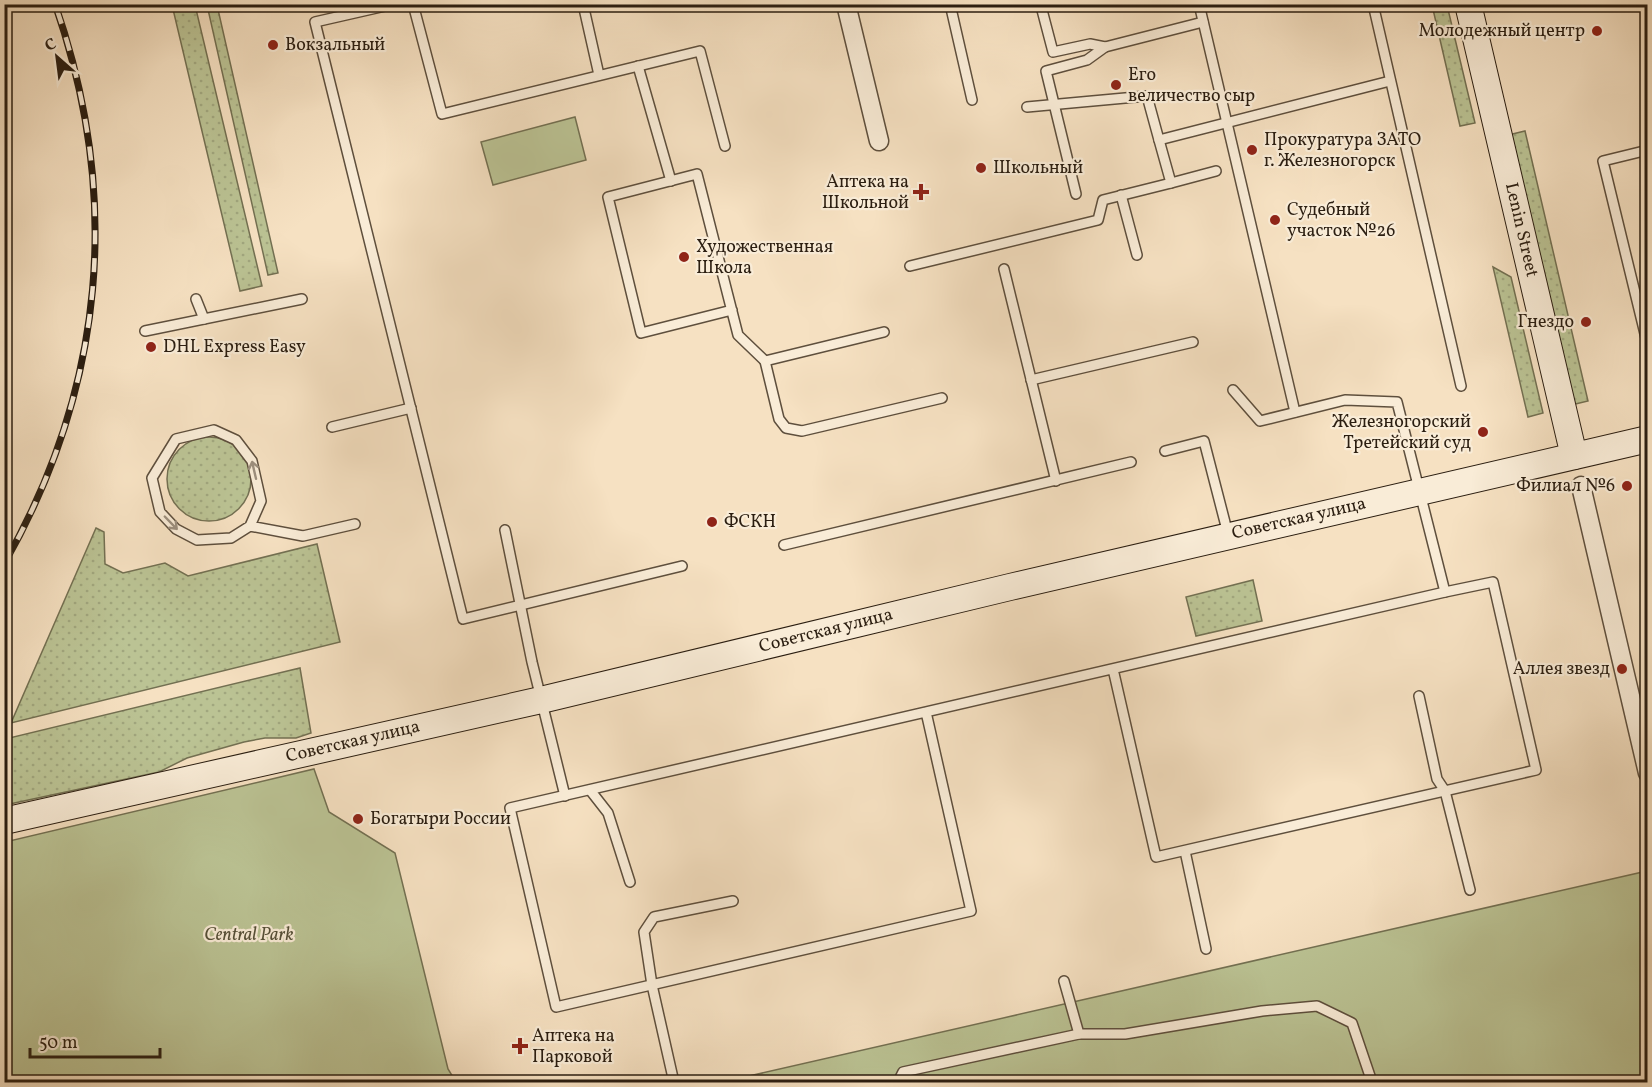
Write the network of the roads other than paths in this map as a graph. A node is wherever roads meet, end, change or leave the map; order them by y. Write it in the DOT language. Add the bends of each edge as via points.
graph roads {
  1 [pos="394,4"];
  2 [pos="413,4"];
  3 [pos="583,4"];
  4 [pos="846,4"];
  5 [pos="950,4"];
  6 [pos="1199,4"];
  7 [pos="1373,4"];
  8 [pos="1468,4"];
  9 [pos="378,6"];
  10 [pos="1042,10"];
  11 [pos="1203,22"];
  12 [pos="1105,47"];
  13 [pos="638,66"];
  14 [pos="599,75"];
  15 [pos="1390,81"];
  16 [pos="972,100"];
  17 [pos="1054,105"];
  18 [pos="1027,107"];
  19 [pos="1226,123"];
  20 [pos="1159,140"];
  21 [pos="879,141"];
  22 [pos="725,146"];
  23 [pos="1647,150"];
  24 [pos="1216,171"];
  25 [pos="671,181"];
  26 [pos="1171,183"];
  27 [pos="1076,194"];
  28 [pos="1121,195"];
  29 [pos="1137,255"];
  30 [pos="910,266"];
  31 [pos="1004,269"];
  32 [pos="196,299"];
  33 [pos="302,299"];
  34 [pos="732,310"];
  35 [pos="204,319"];
  36 [pos="145,331"];
  37 [pos="884,332"];
  38 [pos="1193,342"];
  39 [pos="1647,346"];
  40 [pos="765,361"];
  41 [pos="1031,380"];
  42 [pos="1461,386"];
  43 [pos="1233,390"];
  44 [pos="942,398"];
  45 [pos="411,408"];
  46 [pos="1295,412"];
  47 [pos="332,427"];
  48 [pos="1647,439"];
  49 [pos="1165,451"];
  50 [pos="1574,456"];
  51 [pos="1131,462"];
  52 [pos="1056,481"];
  53 [pos="1581,486"];
  54 [pos="1420,491"];
  55 [pos="355,524"];
  56 [pos="250,526"];
  57 [pos="505,530"];
  58 [pos="1228,536"];
  59 [pos="784,545"];
  60 [pos="682,566"];
  61 [pos="1445,592"];
  62 [pos="519,606"];
  63 [pos="1113,669"];
  64 [pos="1419,696"];
  65 [pos="541,700"];
  66 [pos="926,712"];
  67 [pos="1647,773"];
  68 [pos="590,790"];
  69 [pos="1445,791"];
  70 [pos="565,796"];
  71 [pos="4,821"];
  72 [pos="1185,851"];
  73 [pos="630,882"];
  74 [pos="1470,890"];
  75 [pos="733,901"];
  76 [pos="1206,950"];
  77 [pos="1064,981"];
  78 [pos="652,985"];
  79 [pos="1079,1035"];
  80 [pos="673,1078"];
  81 [pos="898,1083"];
  82 [pos="1372,1083"];
  1 -- 9 [label="lane"];
  2 -- 14 [label="lane" via="442,114"];
  3 -- 14 [label="lane"];
  4 -- 21 [label="street"];
  5 -- 16 [label="lane"];
  6 -- 11 [label="lane"];
  7 -- 15 [label="lane"];
  8 -- 50 [label="main road, Lenin Street"];
  9 -- 45 [label="lane" via="315,22"];
  10 -- 12 [label="lane" via="1053,52 1090,44"];
  11 -- 12 [label="lane"];
  11 -- 19 [label="lane"];
  12 -- 17 [label="lane" via="1087,60 1046,71"];
  13 -- 14 [label="lane"];
  13 -- 22 [label="lane" via="700,51"];
  13 -- 25 [label="lane"];
  15 -- 19 [label="lane"];
  15 -- 42 [label="lane"];
  17 -- 18 [label="lane"];
  17 -- 20 [label="lane" via="1147,96"];
  17 -- 27 [label="lane"];
  19 -- 20 [label="lane"];
  19 -- 46 [label="lane"];
  20 -- 26 [label="lane"];
  23 -- 39 [label="lane" via="1603,161"];
  24 -- 26 [label="lane"];
  25 -- 34 [label="lane" via="697,174"];
  25 -- 34 [label="lane" via="609,197 641,333"];
  26 -- 28 [label="lane"];
  28 -- 29 [label="lane"];
  28 -- 30 [label="lane" via="1103,200 1098,220"];
  31 -- 41 [label="lane"];
  32 -- 35 [label="lane"];
  33 -- 35 [label="lane"];
  34 -- 40 [label="lane" via="738,335"];
  35 -- 36 [label="lane"];
  37 -- 40 [label="lane"];
  38 -- 41 [label="lane"];
  40 -- 44 [label="lane" via="779,419 786,428 802,431"];
  41 -- 52 [label="lane"];
  43 -- 46 [label="lane" via="1260,421"];
  45 -- 47 [label="lane"];
  45 -- 62 [label="lane" via="463,619"];
  46 -- 54 [label="lane" via="1345,400 1397,402"];
  48 -- 50 [label="main road, Советская улица"];
  49 -- 58 [label="lane" via="1204,441"];
  50 -- 54 [label="main road, Советская улица"];
  51 -- 52 [label="lane"];
  52 -- 59 [label="lane"];
  53 -- 67 [label="street"];
  54 -- 58 [label="main road, Советская улица"];
  54 -- 61 [label="lane"];
  55 -- 56 [label="lane" via="303,536"];
  56 -- 56 [label="lane, one-way" via="261,501 252,461 236,440 214,430 176,439 152,478 160,512 176,529 197,540 231,538"];
  57 -- 62 [label="lane"];
  58 -- 65 [label="main road, Советская улица"];
  60 -- 62 [label="lane"];
  61 -- 63 [label="lane"];
  61 -- 69 [label="lane" via="1493,582 1536,770"];
  62 -- 65 [label="lane"];
  63 -- 66 [label="lane"];
  63 -- 72 [label="lane" via="1156,857"];
  64 -- 69 [label="lane" via="1437,779"];
  65 -- 70 [label="lane"];
  65 -- 71 [label="main road, Советская улица"];
  66 -- 68 [label="lane"];
  66 -- 78 [label="lane" via="971,911"];
  68 -- 70 [label="lane"];
  68 -- 73 [label="lane" via="608,813"];
  69 -- 72 [label="lane"];
  69 -- 74 [label="lane"];
  70 -- 78 [label="lane" via="510,808 555,1007"];
  72 -- 76 [label="lane"];
  75 -- 78 [label="lane" via="654,917 644,932"];
  77 -- 79 [label="lane"];
  78 -- 80 [label="lane"];
  79 -- 81 [label="lane" via="903,1072"];
  79 -- 82 [label="lane" via="1125,1034 1317,1006 1352,1023"];
}
